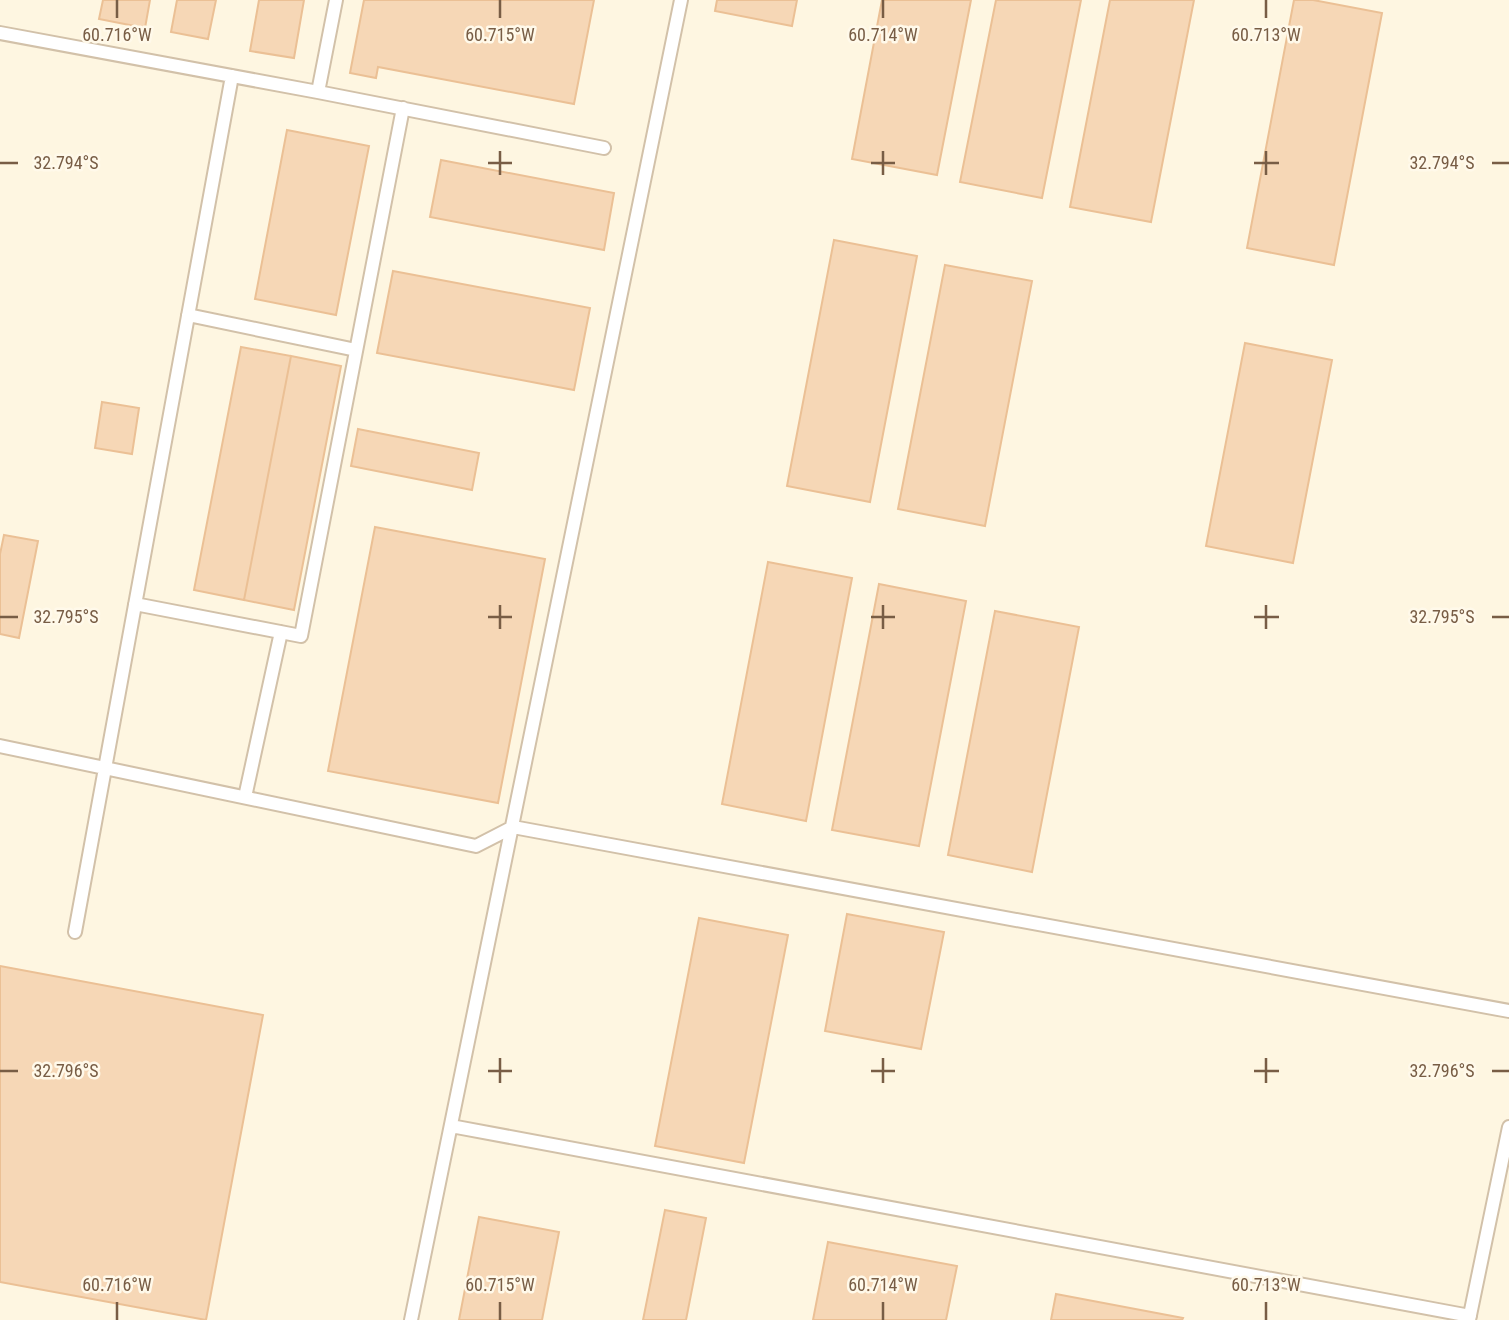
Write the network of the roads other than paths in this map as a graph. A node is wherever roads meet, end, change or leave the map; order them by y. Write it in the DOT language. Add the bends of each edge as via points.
graph roads {
  1 [pos="336,0"];
  2 [pos="681,0"];
  3 [pos="0,33"];
  4 [pos="232,76"];
  5 [pos="318,92"];
  6 [pos="403,108"];
  7 [pos="604,148"];
  8 [pos="188,316"];
  9 [pos="356,350"];
  10 [pos="135,604"];
  11 [pos="281,632"];
  12 [pos="0,746"];
  13 [pos="105,768"];
  14 [pos="244,797"];
  15 [pos="513,827"];
  16 [pos="75,932"];
  17 [pos="1509,1011"];
  18 [pos="451,1126"];
  19 [pos="1509,1127"];
  20 [pos="1469,1318"];
  21 [pos="411,1320"];
  1 -- 5 [label="lane"];
  2 -- 15 [label="lane"];
  3 -- 4 [label="lane"];
  4 -- 5 [label="lane"];
  4 -- 8 [label="lane"];
  5 -- 6 [label="lane"];
  6 -- 7 [label="lane"];
  6 -- 9 [label="lane"];
  8 -- 9 [label="lane"];
  8 -- 10 [label="lane"];
  9 -- 11 [label="lane" via="301,636"];
  10 -- 11 [label="lane"];
  10 -- 13 [label="lane"];
  11 -- 14 [label="lane"];
  12 -- 13 [label="lane"];
  13 -- 14 [label="lane"];
  13 -- 16 [label="lane"];
  14 -- 15 [label="lane" via="476,846"];
  15 -- 17 [label="lane"];
  15 -- 18 [label="lane"];
  18 -- 20 [label="lane"];
  18 -- 21 [label="lane"];
  19 -- 20 [label="lane"];
}
